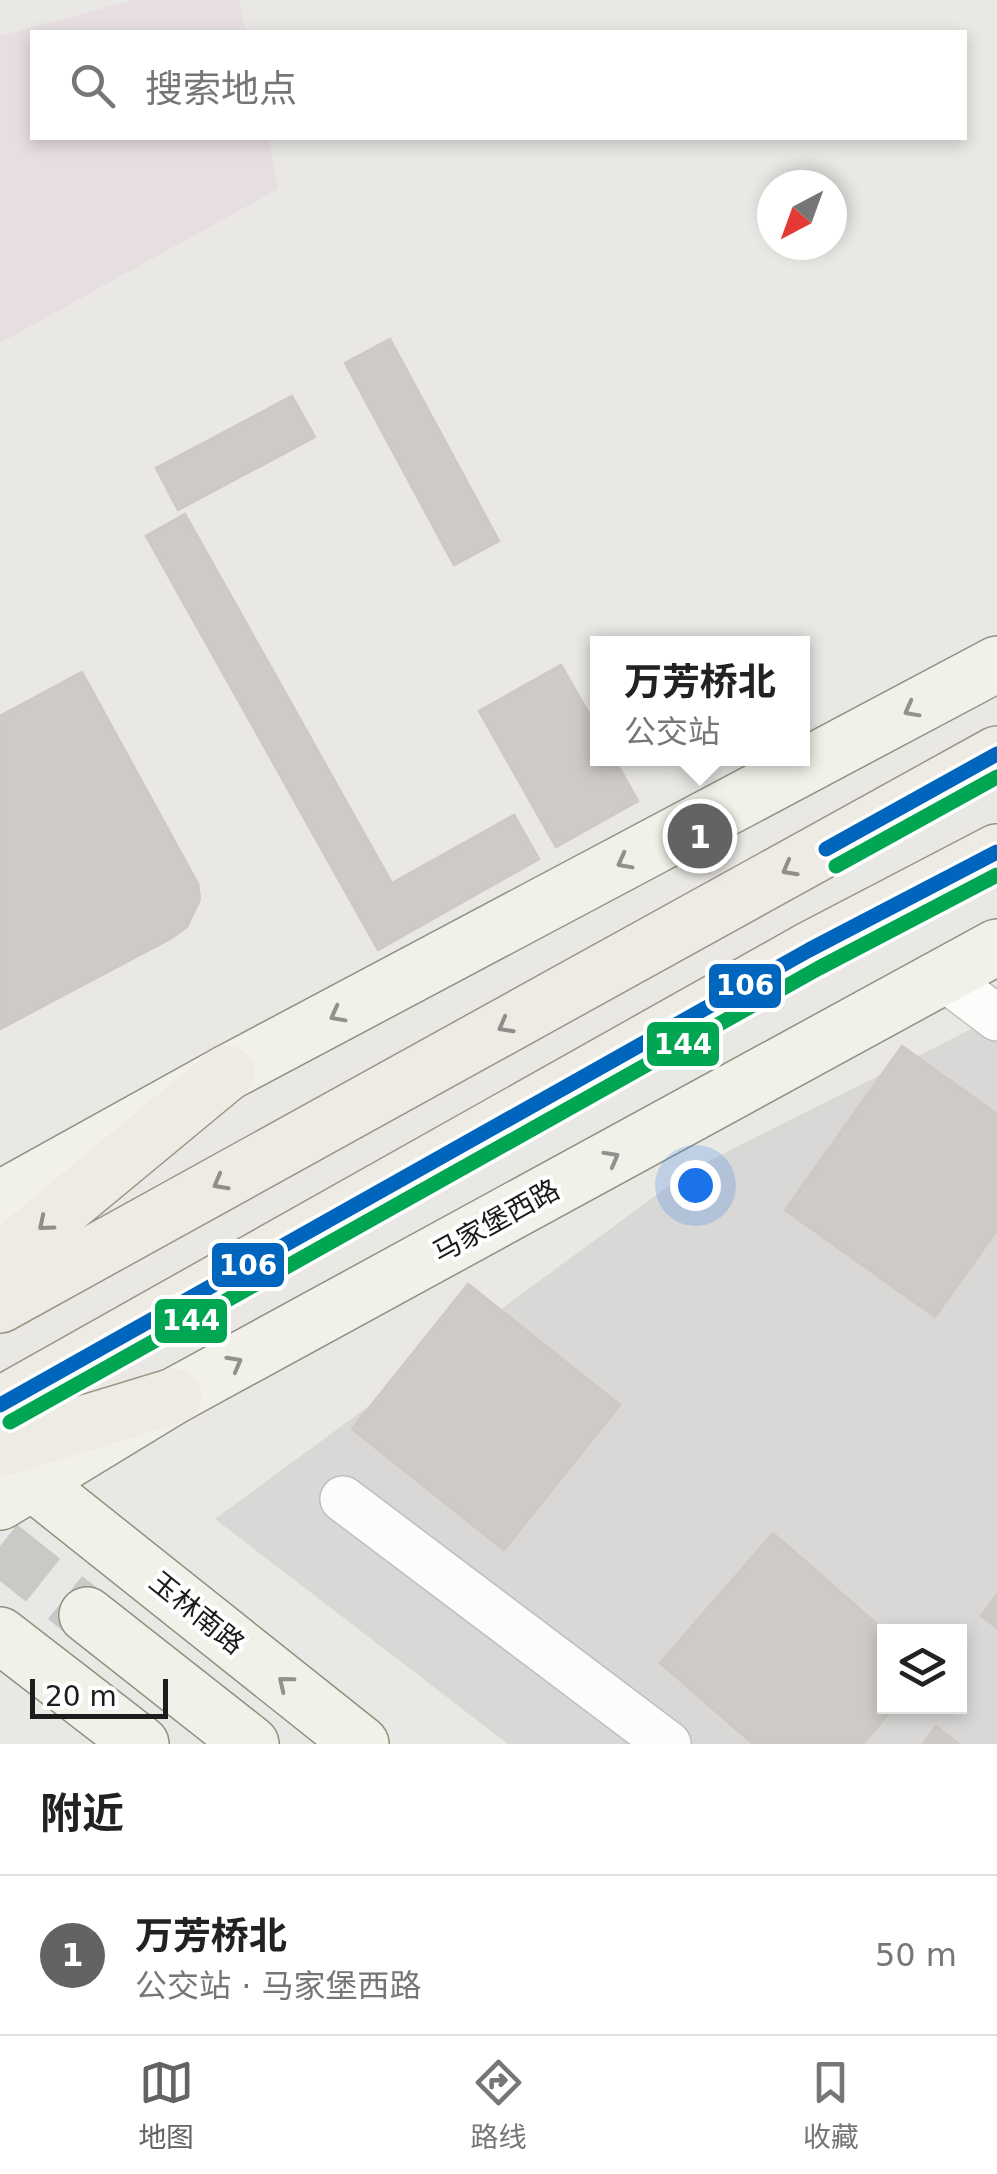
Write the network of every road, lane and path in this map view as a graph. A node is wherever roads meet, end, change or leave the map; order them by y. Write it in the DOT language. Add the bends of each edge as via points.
graph roads {
  1 [pos="997,664"];
  2 [pos="997,754"];
  3 [pos="810,763"];
  4 [pos="805,766"];
  5 [pos="997,852"];
  6 [pos="997,946"];
  7 [pos="943,978"];
  8 [pos="997,1018"];
  9 [pos="228,1073"];
  10 [pos="0,1199"];
  11 [pos="0,1262"];
  12 [pos="0,1304"];
  13 [pos="174,1396"];
  14 [pos="0,1406"];
  15 [pos="11,1478"];
  16 [pos="343,1499"];
  17 [pos="87,1614"];
  18 [pos="0,1635"];
  19 [pos="140,1744"];
  20 [pos="251,1744"];
  21 [pos="361,1744"];
  22 [pos="668,1744"];
  1 -- 3 [label="street, one-way"];
  2 -- 12 [label="main road, one-way"];
  4 -- 9 [label="street, one-way"];
  5 -- 14 [label="main road" via="797,957"];
  6 -- 7 [label="street, 马家堡西路"];
  7 -- 8 [label="street"];
  13 -- 7 [label="street, 马家堡西路, one-way"];
  9 -- 10 [label="street"];
  9 -- 11 [label="main road, one-way"];
  13 -- 15 [label="main road"];
  21 -- 15 [label="street, 玉林南路, one-way"];
  16 -- 22 [label="street"];
  17 -- 20 [label="street"];
  18 -- 19 [label="street"];
}
